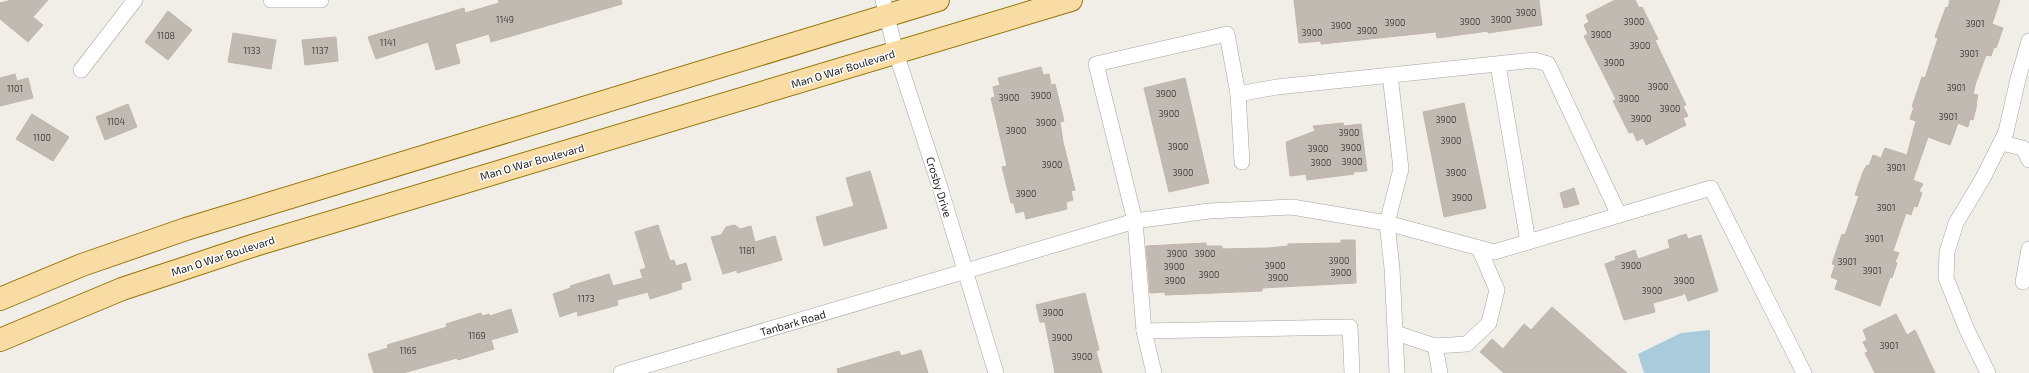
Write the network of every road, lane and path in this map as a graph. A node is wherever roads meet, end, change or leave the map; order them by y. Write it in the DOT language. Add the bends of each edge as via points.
graph roads {
  1 [pos="135,0"];
  2 [pos="271,0"];
  3 [pos="321,0"];
  4 [pos="938,0"];
  5 [pos="1071,0"];
  6 [pos="886,7"];
  7 [pos="2029,41"];
  8 [pos="896,53"];
  9 [pos="1498,65"];
  10 [pos="81,70"];
  11 [pos="1390,75"];
  12 [pos="1238,94"];
  13 [pos="2001,143"];
  14 [pos="2029,160"];
  15 [pos="1242,162"];
  16 [pos="1619,215"];
  17 [pos="1136,222"];
  18 [pos="1387,223"];
  19 [pos="1528,242"];
  20 [pos="1480,248"];
  21 [pos="2029,249"];
  22 [pos="965,272"];
  23 [pos="2023,282"];
  24 [pos="0,300"];
  25 [pos="1144,331"];
  26 [pos="1396,333"];
  27 [pos="0,340"];
  28 [pos="1435,346"];
  29 [pos="621,373"];
  30 [pos="996,373"];
  31 [pos="1154,373"];
  32 [pos="1352,373"];
  33 [pos="1397,373"];
  34 [pos="1440,373"];
  35 [pos="1804,373"];
  36 [pos="1988,373"];
  1 -- 10 [label="street"];
  2 -- 3 [label="street"];
  4 -- 6 [label="main road"];
  5 -- 8 [label="main road, Man O War Boulevard"];
  6 -- 8 [label="street, Crosby Drive"];
  6 -- 24 [label="main road" via="186,229 82,265"];
  7 -- 13 [label="street"];
  8 -- 22 [label="street, Crosby Drive"];
  8 -- 27 [label="main road, Man O War Boulevard" via="255,245 122,289"];
  9 -- 11 [label="street"];
  9 -- 16 [label="street" via="1534,60 1548,64"];
  9 -- 19 [label="street"];
  11 -- 12 [label="street" via="1277,86"];
  11 -- 18 [label="street" via="1401,169"];
  12 -- 15 [label="street"];
  12 -- 17 [label="street" via="1227,34 1096,64"];
  13 -- 14 [label="street" via="2023,148"];
  13 -- 36 [label="street" via="1956,223 1947,252 1946,278"];
  16 -- 19 [label="street, Tanbark Road"];
  16 -- 35 [label="street, Tanbark Road" via="1711,188"];
  17 -- 18 [label="street, Tanbark Road" via="1209,211 1292,206"];
  17 -- 22 [label="street, Tanbark Road"];
  17 -- 25 [label="street"];
  18 -- 20 [label="street, Tanbark Road"];
  18 -- 26 [label="street"];
  19 -- 20 [label="street, Tanbark Road" via="1494,252"];
  20 -- 28 [label="street" via="1497,290 1489,323 1467,344"];
  21 -- 23 [label="street"];
  22 -- 29 [label="street, Tanbark Road"];
  22 -- 30 [label="street, Crosby Drive"];
  25 -- 31 [label="street"];
  25 -- 32 [label="street" via="1350,327"];
  26 -- 28 [label="street"];
  26 -- 33 [label="street"];
  28 -- 34 [label="street"];
}
